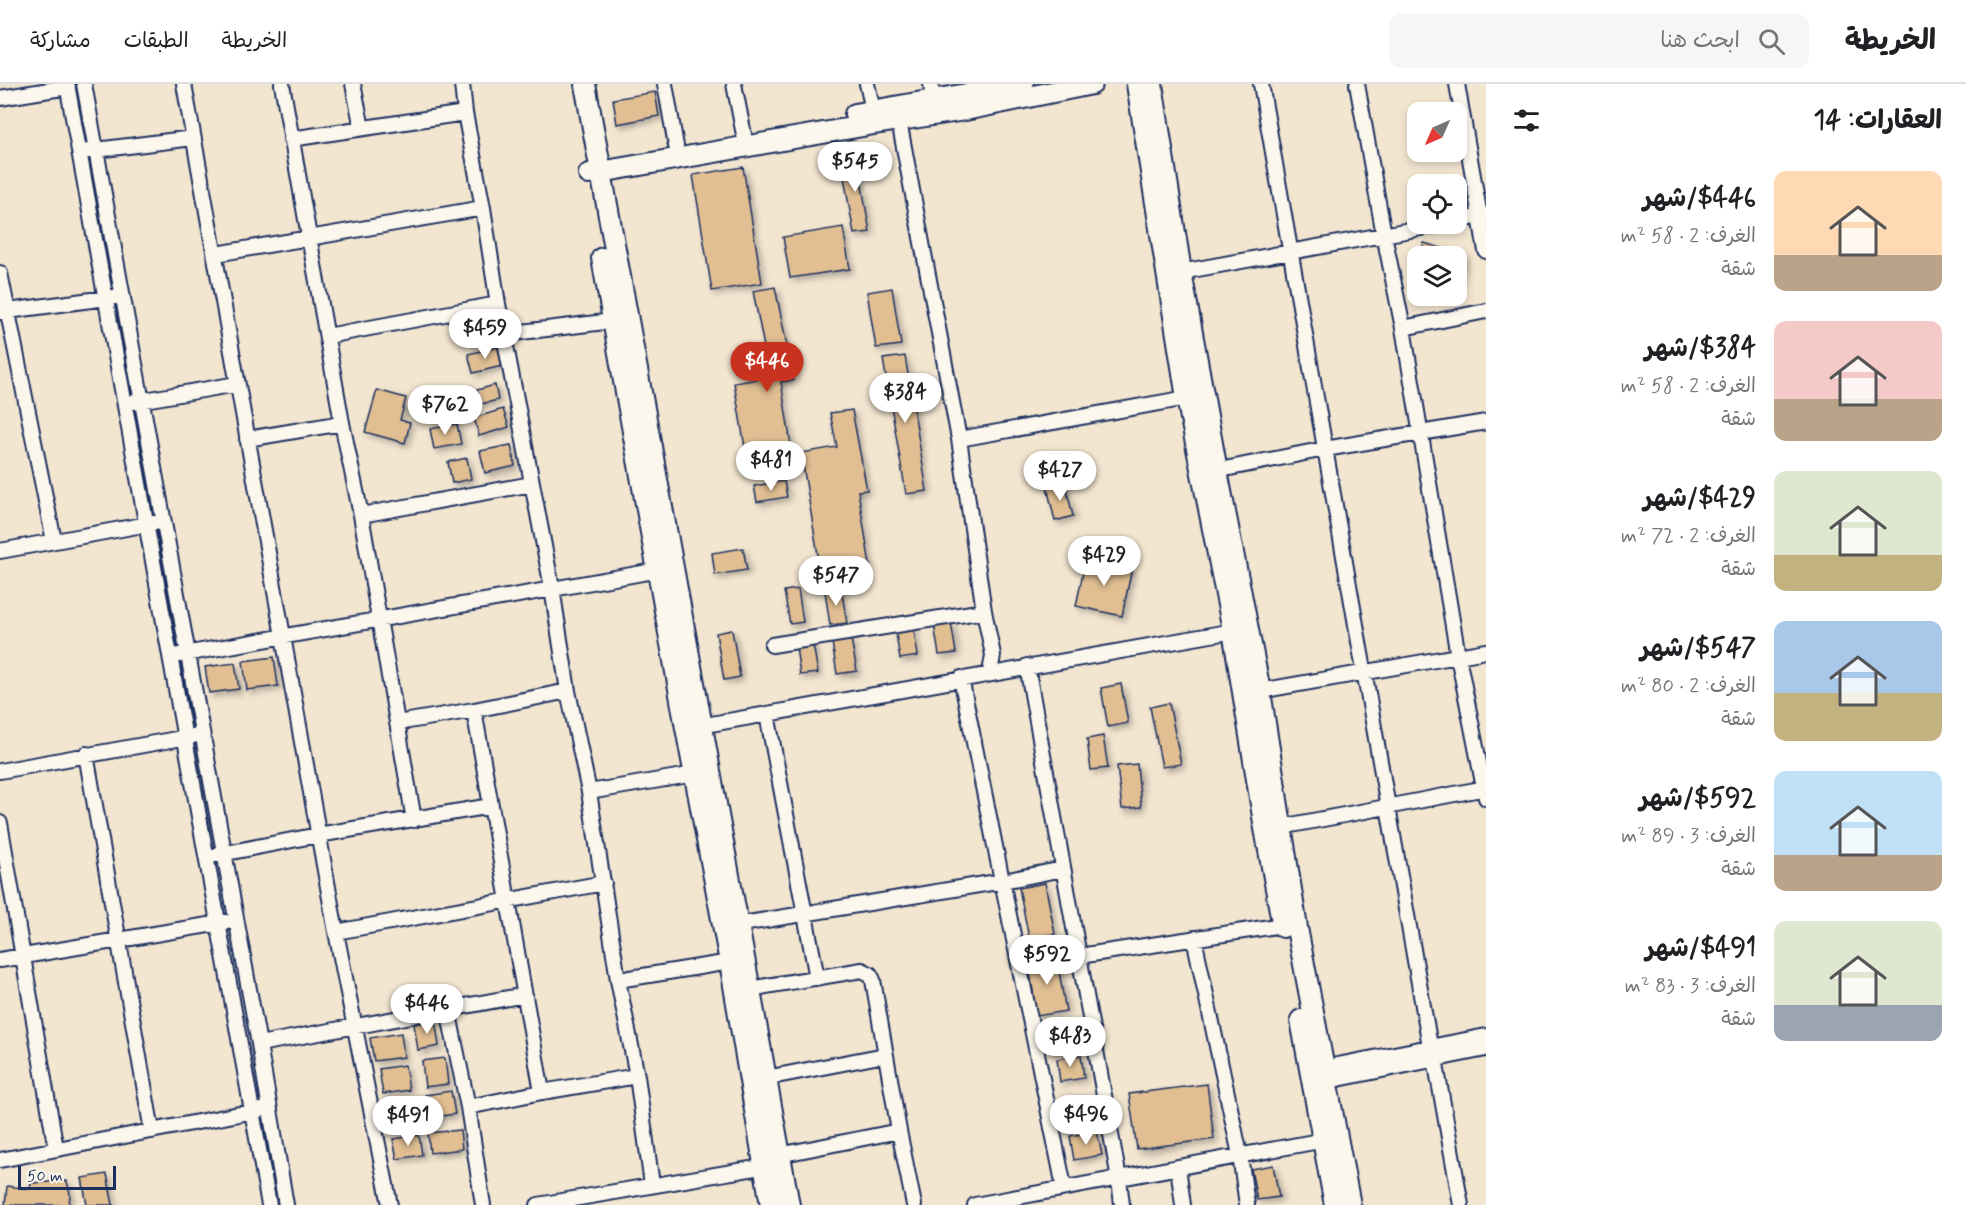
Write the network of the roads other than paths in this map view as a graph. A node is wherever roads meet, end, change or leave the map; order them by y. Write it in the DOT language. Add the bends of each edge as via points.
graph roads {
  1 [pos="84,84"];
  2 [pos="184,84"];
  3 [pos="282,84"];
  4 [pos="353,84"];
  5 [pos="462,84"];
  6 [pos="571,84"];
  7 [pos="585,84"];
  8 [pos="665,84"];
  9 [pos="734,84"];
  10 [pos="867,84"];
  11 [pos="1023,84"];
  12 [pos="1092,84"];
  13 [pos="1137,84"];
  14 [pos="1152,84"];
  15 [pos="1261,84"];
  16 [pos="1358,84"];
  17 [pos="1457,84"];
  18 [pos="68,86"];
  19 [pos="1003,86"];
  20 [pos="932,92"];
  21 [pos="0,98"];
  22 [pos="873,110"];
  23 [pos="465,113"];
  24 [pos="899,121"];
  25 [pos="362,128"];
  26 [pos="744,135"];
  27 [pos="193,138"];
  28 [pos="291,139"];
  29 [pos="676,146"];
  30 [pos="97,150"];
  31 [pos="79,153"];
  32 [pos="594,168"];
  33 [pos="483,208"];
  34 [pos="1483,216"];
  35 [pos="1467,219"];
  36 [pos="1407,231"];
  37 [pos="1384,235"];
  38 [pos="310,239"];
  39 [pos="1486,251"];
  40 [pos="1290,253"];
  41 [pos="216,254"];
  42 [pos="1181,272"];
  43 [pos="0,273"];
  44 [pos="123,296"];
  45 [pos="106,297"];
  46 [pos="498,304"];
  47 [pos="1486,311"];
  48 [pos="4,312"];
  49 [pos="613,321"];
  50 [pos="1403,328"];
  51 [pos="505,334"];
  52 [pos="327,336"];
  53 [pos="237,384"];
  54 [pos="1187,398"];
  55 [pos="141,400"];
  56 [pos="124,403"];
  57 [pos="1486,422"];
  58 [pos="342,423"];
  59 [pos="1420,433"];
  60 [pos="959,439"];
  61 [pos="247,440"];
  62 [pos="1324,449"];
  63 [pos="1209,472"];
  64 [pos="532,484"];
  65 [pos="361,515"];
  66 [pos="163,522"];
  67 [pos="146,525"];
  68 [pos="54,541"];
  69 [pos="0,551"];
  70 [pos="665,568"];
  71 [pos="552,588"];
  72 [pos="984,611"];
  73 [pos="379,619"];
  74 [pos="1240,630"];
  75 [pos="284,638"];
  76 [pos="772,645"];
  77 [pos="1486,651"];
  78 [pos="188,654"];
  79 [pos="1458,656"];
  80 [pos="170,657"];
  81 [pos="1027,666"];
  82 [pos="990,673"];
  83 [pos="1364,673"];
  84 [pos="962,678"];
  85 [pos="568,691"];
  86 [pos="1260,691"];
  87 [pos="474,710"];
  88 [pos="767,714"];
  89 [pos="397,723"];
  90 [pos="694,727"];
  91 [pos="202,735"];
  92 [pos="185,738"];
  93 [pos="86,754"];
  94 [pos="0,771"];
  95 [pos="695,774"];
  96 [pos="589,792"];
  97 [pos="1485,792"];
  98 [pos="491,806"];
  99 [pos="1389,806"];
  100 [pos="414,820"];
  101 [pos="0,823"];
  102 [pos="1281,827"];
  103 [pos="318,836"];
  104 [pos="224,854"];
  105 [pos="207,857"];
  106 [pos="1063,869"];
  107 [pos="1003,881"];
  108 [pos="603,883"];
  109 [pos="508,901"];
  110 [pos="806,914"];
  111 [pos="235,920"];
  112 [pos="219,924"];
  113 [pos="736,925"];
  114 [pos="1283,925"];
  115 [pos="336,932"];
  116 [pos="1194,938"];
  117 [pos="120,940"];
  118 [pos="24,956"];
  119 [pos="1079,956"];
  120 [pos="0,960"];
  121 [pos="730,962"];
  122 [pos="817,978"];
  123 [pos="618,980"];
  124 [pos="749,989"];
  125 [pos="525,995"];
  126 [pos="448,1010"];
  127 [pos="353,1027"];
  128 [pos="1486,1036"];
  129 [pos="259,1044"];
  130 [pos="1486,1049"];
  131 [pos="1432,1053"];
  132 [pos="885,1055"];
  133 [pos="637,1076"];
  134 [pos="1318,1076"];
  135 [pos="766,1078"];
  136 [pos="542,1092"];
  137 [pos="468,1107"];
  138 [pos="269,1108"];
  139 [pos="252,1111"];
  140 [pos="152,1131"];
  141 [pos="899,1131"];
  142 [pos="1330,1139"];
  143 [pos="56,1149"];
  144 [pos="1240,1155"];
  145 [pos="0,1160"];
  146 [pos="775,1162"];
  147 [pos="1178,1167"];
  148 [pos="1119,1179"];
  149 [pos="652,1185"];
  150 [pos="1064,1187"];
  151 [pos="1007,1202"];
  152 [pos="561,1203"];
  153 [pos="269,1205"];
  154 [pos="286,1205"];
  155 [pos="390,1205"];
  156 [pos="483,1205"];
  157 [pos="538,1205"];
  158 [pos="771,1205"];
  159 [pos="789,1205"];
  160 [pos="914,1205"];
  161 [pos="975,1205"];
  162 [pos="1122,1205"];
  163 [pos="1184,1205"];
  164 [pos="1247,1205"];
  165 [pos="1335,1205"];
  166 [pos="1350,1205"];
  167 [pos="1461,1205"];
  1 -- 30 [label="street"];
  2 -- 27 [label="street"];
  3 -- 28 [label="street"];
  4 -- 25 [label="street"];
  5 -- 23 [label="street"];
  6 -- 32 [label="street"];
  7 -- 32 [label="street"];
  8 -- 29 [label="street"];
  9 -- 26 [label="street"];
  10 -- 22 [label="street"];
  11 -- 19 [label="street"];
  12 -- 24 [label="street"];
  13 -- 54 [label="street"];
  14 -- 42 [label="street"];
  15 -- 40 [label="street"];
  16 -- 37 [label="street"];
  17 -- 34 [label="street"];
  18 -- 21 [label="street"];
  18 -- 31 [label="street"];
  19 -- 20 [label="street"];
  20 -- 22 [label="street"];
  22 -- 26 [label="street"];
  23 -- 25 [label="street"];
  23 -- 33 [label="street"];
  24 -- 32 [label="street"];
  24 -- 60 [label="street"];
  25 -- 28 [label="street"];
  26 -- 29 [label="street"];
  27 -- 30 [label="street"];
  27 -- 41 [label="street"];
  28 -- 38 [label="street"];
  29 -- 32 [label="street"];
  30 -- 31 [label="street"];
  30 -- 44 [label="street"];
  31 -- 45 [label="street"];
  32 -- 49 [label="street"];
  32 -- 70 [label="street"];
  33 -- 38 [label="street"];
  33 -- 46 [label="street"];
  34 -- 35 [label="street"];
  34 -- 39 [label="street"];
  36 -- 37 [label="street"];
  37 -- 40 [label="street"];
  37 -- 50 [label="street"];
  38 -- 41 [label="street"];
  38 -- 52 [label="street"];
  40 -- 42 [label="street"];
  40 -- 62 [label="street"];
  41 -- 53 [label="street"];
  42 -- 63 [label="street"];
  43 -- 48 [label="street"];
  44 -- 45 [label="street"];
  44 -- 55 [label="street"];
  45 -- 48 [label="street"];
  45 -- 56 [label="street"];
  46 -- 51 [label="street"];
  46 -- 52 [label="street"];
  47 -- 50 [label="street"];
  48 -- 68 [label="street"];
  49 -- 51 [label="street"];
  49 -- 70 [label="street"];
  50 -- 59 [label="street"];
  51 -- 64 [label="street"];
  52 -- 58 [label="street"];
  53 -- 55 [label="street"];
  53 -- 61 [label="street"];
  54 -- 60 [label="street"];
  54 -- 63 [label="street"];
  55 -- 56 [label="street"];
  55 -- 66 [label="street"];
  56 -- 67 [label="street"];
  57 -- 59 [label="street"];
  58 -- 61 [label="street"];
  58 -- 65 [label="street"];
  59 -- 62 [label="street"];
  59 -- 79 [label="street"];
  60 -- 72 [label="street"];
  61 -- 75 [label="street"];
  62 -- 63 [label="street"];
  62 -- 83 [label="street"];
  63 -- 74 [label="street"];
  64 -- 65 [label="street"];
  64 -- 71 [label="street"];
  65 -- 73 [label="street"];
  66 -- 67 [label="street"];
  66 -- 78 [label="street"];
  67 -- 68 [label="street"];
  67 -- 80 [label="street"];
  68 -- 69 [label="street"];
  70 -- 71 [label="street"];
  70 -- 90 [label="street"];
  71 -- 73 [label="street"];
  71 -- 85 [label="street"];
  72 -- 76 [label="street"];
  72 -- 82 [label="street" via="993,655"];
  73 -- 75 [label="street"];
  73 -- 89 [label="street"];
  74 -- 81 [label="street"];
  74 -- 86 [label="street"];
  74 -- 114 [label="street" via="1264,823"];
  75 -- 78 [label="street"];
  75 -- 103 [label="street"];
  77 -- 79 [label="street"];
  78 -- 80 [label="street"];
  78 -- 91 [label="street"];
  79 -- 83 [label="street"];
  79 -- 97 [label="street"];
  80 -- 92 [label="street"];
  81 -- 82 [label="street"];
  81 -- 106 [label="street"];
  82 -- 84 [label="street"];
  83 -- 86 [label="street"];
  83 -- 99 [label="street"];
  84 -- 88 [label="street"];
  84 -- 107 [label="street"];
  85 -- 87 [label="street"];
  85 -- 96 [label="street"];
  86 -- 102 [label="street"];
  87 -- 89 [label="street"];
  87 -- 98 [label="street"];
  88 -- 90 [label="street"];
  88 -- 110 [label="street"];
  89 -- 100 [label="street"];
  90 -- 95 [label="street"];
  90 -- 113 [label="street"];
  91 -- 92 [label="street"];
  91 -- 104 [label="street"];
  92 -- 93 [label="street"];
  92 -- 105 [label="street"];
  93 -- 94 [label="street"];
  93 -- 117 [label="street"];
  95 -- 96 [label="street"];
  95 -- 121 [label="street"];
  96 -- 108 [label="street"];
  97 -- 99 [label="street"];
  98 -- 100 [label="street"];
  98 -- 109 [label="street"];
  99 -- 102 [label="street"];
  99 -- 131 [label="street"];
  100 -- 103 [label="street"];
  101 -- 118 [label="street"];
  102 -- 134 [label="street"];
  103 -- 104 [label="street"];
  103 -- 115 [label="street"];
  104 -- 105 [label="street"];
  104 -- 111 [label="street"];
  105 -- 112 [label="street"];
  106 -- 107 [label="street"];
  106 -- 119 [label="street"];
  107 -- 110 [label="street"];
  107 -- 150 [label="street"];
  108 -- 109 [label="street"];
  108 -- 123 [label="street"];
  109 -- 115 [label="street"];
  109 -- 125 [label="street"];
  110 -- 113 [label="street"];
  110 -- 122 [label="street"];
  111 -- 112 [label="street"];
  111 -- 129 [label="street"];
  112 -- 117 [label="street"];
  112 -- 139 [label="street"];
  113 -- 124 [label="street"];
  114 -- 116 [label="street"];
  114 -- 134 [label="street"];
  115 -- 127 [label="street"];
  116 -- 119 [label="street"];
  116 -- 144 [label="street"];
  117 -- 118 [label="street"];
  117 -- 140 [label="street"];
  118 -- 120 [label="street"];
  118 -- 143 [label="street"];
  119 -- 148 [label="street"];
  121 -- 123 [label="street"];
  121 -- 146 [label="street"];
  122 -- 124 [label="street"];
  122 -- 132 [label="street" via="862,970 870,974"];
  123 -- 133 [label="street"];
  124 -- 135 [label="street"];
  125 -- 126 [label="street"];
  125 -- 136 [label="street"];
  126 -- 127 [label="street"];
  126 -- 137 [label="street"];
  127 -- 129 [label="street"];
  127 -- 155 [label="street"];
  128 -- 131 [label="street"];
  129 -- 138 [label="street"];
  130 -- 131 [label="street"];
  131 -- 134 [label="street"];
  131 -- 167 [label="street"];
  132 -- 135 [label="street"];
  132 -- 141 [label="street"];
  133 -- 136 [label="street"];
  133 -- 149 [label="street"];
  134 -- 142 [label="street"];
  135 -- 146 [label="street"];
  136 -- 137 [label="street"];
  137 -- 156 [label="street"];
  138 -- 139 [label="street"];
  138 -- 154 [label="street"];
  139 -- 140 [label="street"];
  139 -- 153 [label="street"];
  140 -- 143 [label="street"];
  141 -- 146 [label="street"];
  141 -- 160 [label="street"];
  142 -- 144 [label="street"];
  142 -- 165 [label="street"];
  142 -- 166 [label="street"];
  143 -- 145 [label="street"];
  144 -- 147 [label="street"];
  144 -- 164 [label="street"];
  146 -- 149 [label="street"];
  146 -- 158 [label="street"];
  146 -- 159 [label="street"];
  147 -- 148 [label="street"];
  147 -- 163 [label="street"];
  148 -- 150 [label="street"];
  148 -- 162 [label="street"];
  149 -- 152 [label="street"];
  150 -- 151 [label="street"];
  151 -- 161 [label="street"];
  152 -- 157 [label="street"];
}
